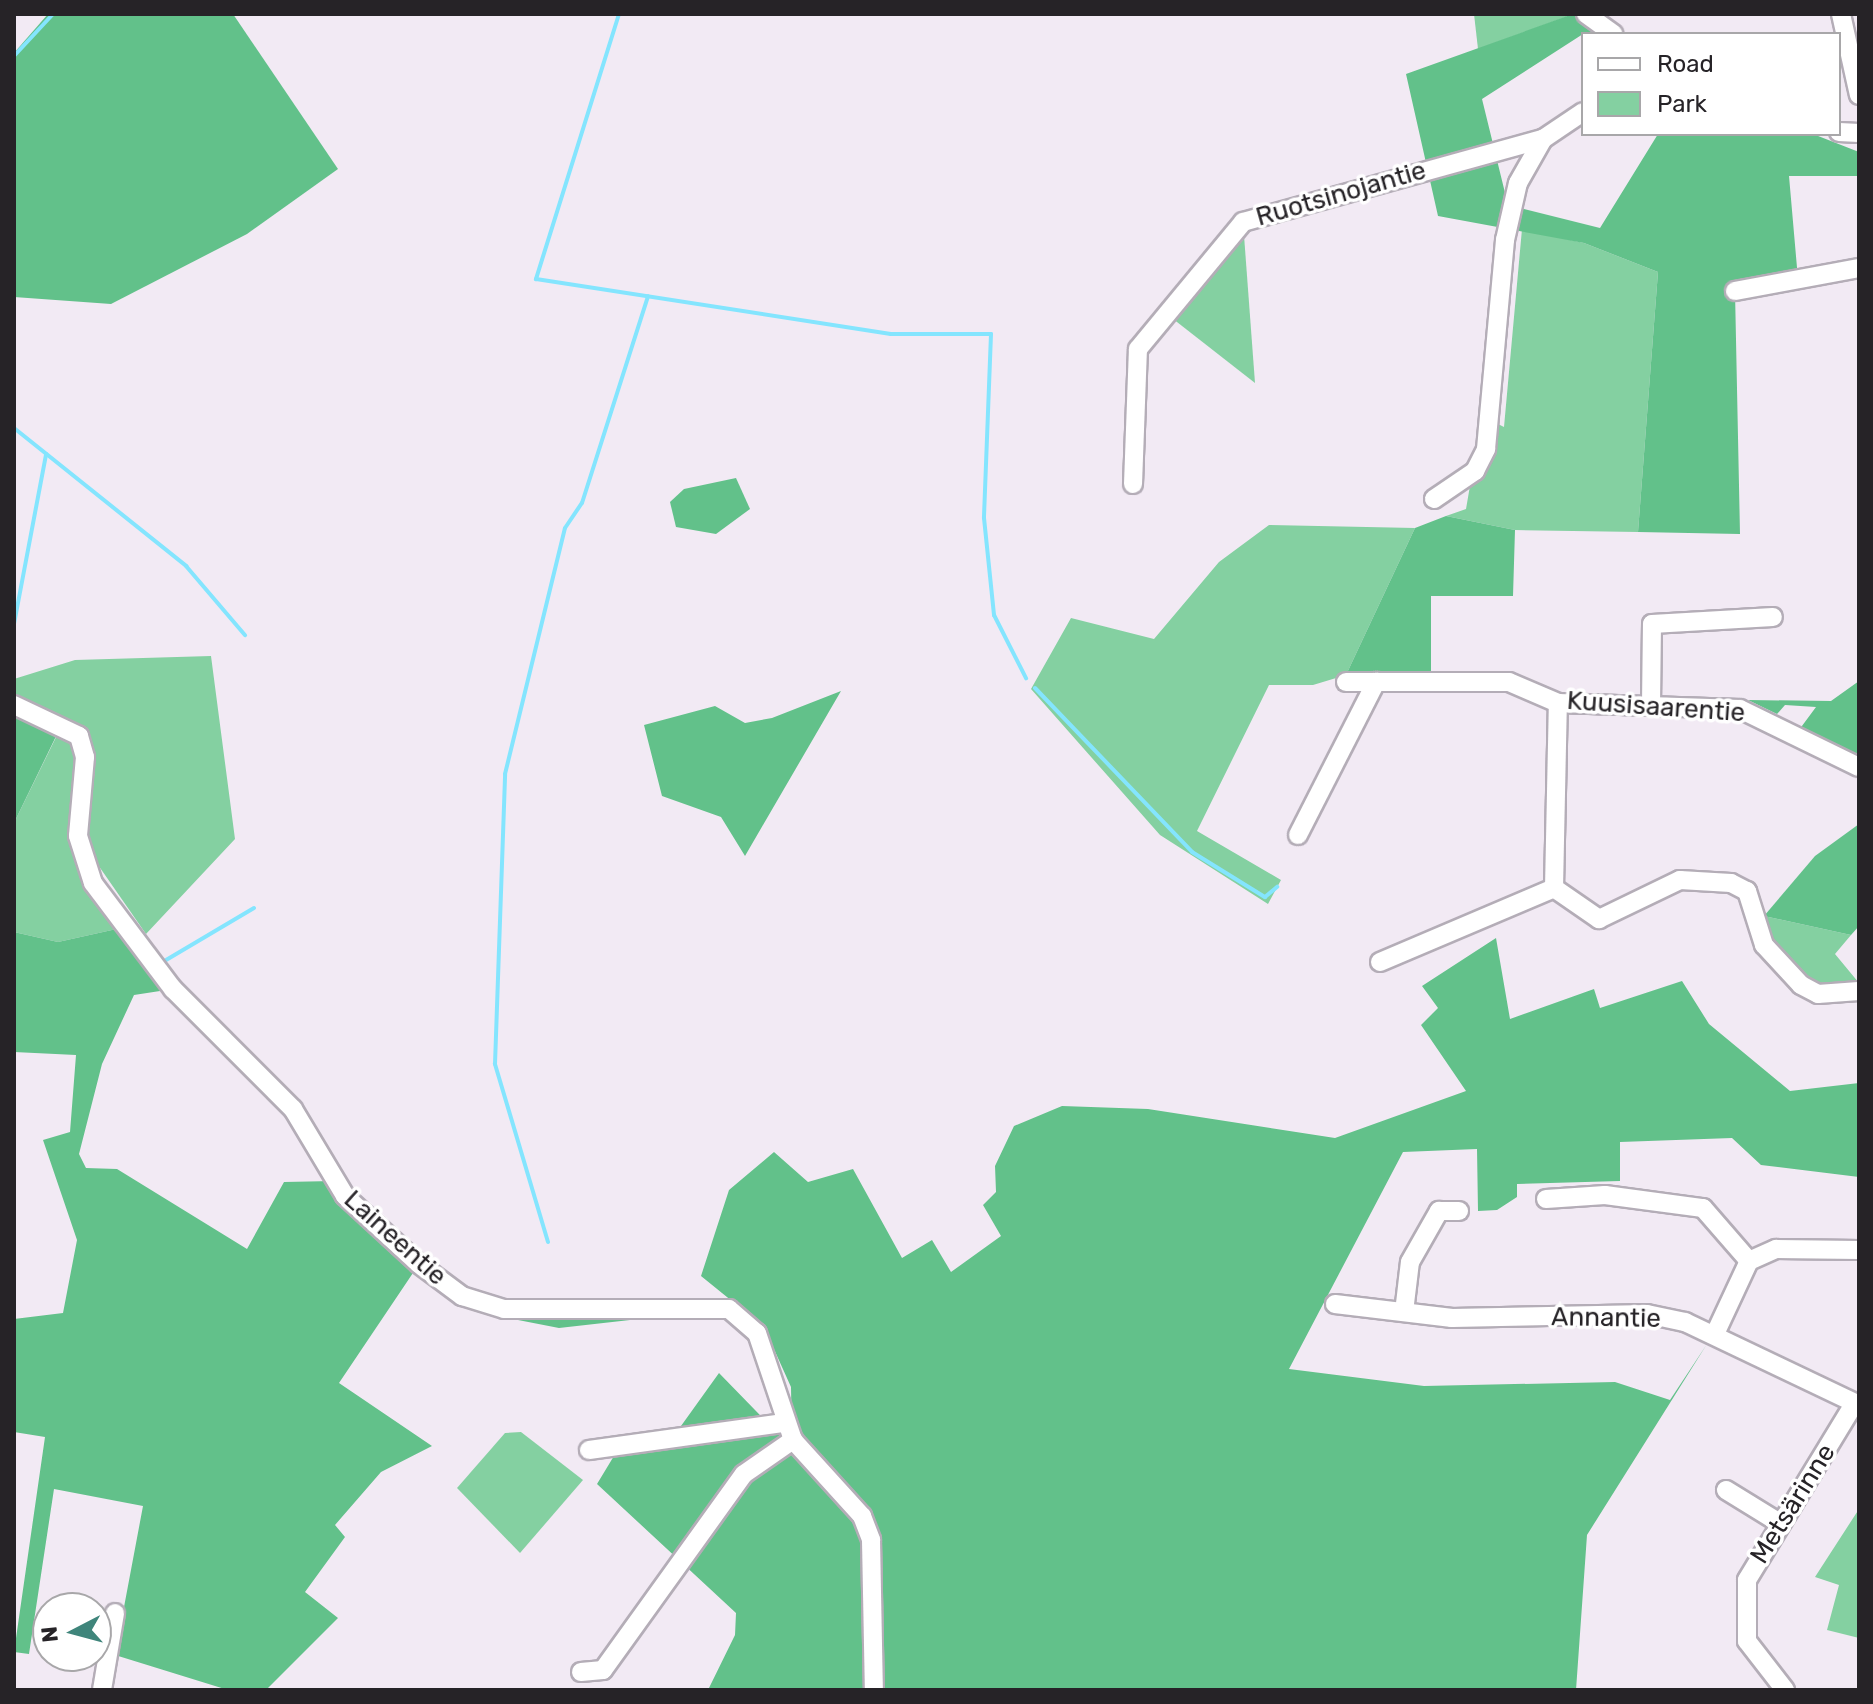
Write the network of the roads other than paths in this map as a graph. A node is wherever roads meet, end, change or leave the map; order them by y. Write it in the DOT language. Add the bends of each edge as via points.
graph roads {
  1 [pos="1586,14"];
  2 [pos="1841,14"];
  3 [pos="1611,32"];
  4 [pos="1859,95"];
  5 [pos="1581,113"];
  6 [pos="1543,139"];
  7 [pos="1859,268"];
  8 [pos="1735,291"];
  9 [pos="1133,484"];
  10 [pos="1434,499"];
  11 [pos="1773,617"];
  12 [pos="1346,682"];
  13 [pos="1376,682"];
  14 [pos="1558,703"];
  15 [pos="14,705"];
  16 [pos="1651,705"];
  17 [pos="1859,767"];
  18 [pos="1298,835"];
  19 [pos="1554,888"];
  20 [pos="1380,962"];
  21 [pos="1859,991"];
  22 [pos="1546,1199"];
  23 [pos="1459,1211"];
  24 [pos="1859,1250"];
  25 [pos="1749,1261"];
  26 [pos="1335,1304"];
  27 [pos="1404,1312"];
  28 [pos="1715,1334"];
  29 [pos="1856,1404"];
  30 [pos="789,1432"];
  31 [pos="589,1450"];
  32 [pos="1726,1490"];
  33 [pos="1778,1522"];
  34 [pos="115,1613"];
  35 [pos="581,1672"];
  36 [pos="102,1690"];
  37 [pos="874,1690"];
  38 [pos="1785,1690"];
  1 -- 3 [label="street"];
  2 -- 4 [label="street"];
  5 -- 6 [label="street, Ruotsinojantie"];
  6 -- 9 [label="street, Ruotsinojantie" via="1243,222 1138,349"];
  6 -- 10 [label="street" via="1518,183 1505,240 1486,449 1475,471"];
  7 -- 8 [label="street"];
  11 -- 16 [label="street" via="1652,624"];
  12 -- 13 [label="street, Kuusisaarentie"];
  13 -- 14 [label="street, Kuusisaarentie" via="1509,682"];
  13 -- 18 [label="street"];
  14 -- 16 [label="street, Kuusisaarentie"];
  14 -- 19 [label="street"];
  15 -- 30 [label="street, Laineentie" via="79,736 85,757 78,836 93,883 173,989 293,1109 345,1196 449,1287 504,1309 729,1309 757,1333"];
  16 -- 17 [label="street, Kuusisaarentie" via="1758,713"];
  19 -- 20 [label="street"];
  19 -- 21 [label="street" via="1599,919 1680,880 1731,883 1747,891 1764,945 1801,985 1818,994"];
  22 -- 25 [label="street" via="1605,1195 1703,1208"];
  23 -- 27 [label="street" via="1439,1211 1410,1262"];
  24 -- 25 [label="street" via="1776,1249"];
  25 -- 28 [label="street"];
  26 -- 27 [label="street, Annantie"];
  27 -- 28 [label="street, Annantie" via="1452,1318 1647,1314"];
  28 -- 29 [label="street, Annantie"];
  29 -- 33 [label="street, Metsärinne"];
  30 -- 31 [label="street"];
  30 -- 35 [label="street" via="744,1474 603,1670"];
  30 -- 37 [label="street, Laineentie" via="862,1516 871,1540"];
  32 -- 33 [label="street"];
  33 -- 38 [label="street, Metsärinne" via="1747,1580 1744,1626 1759,1663"];
  34 -- 36 [label="street"];
}
